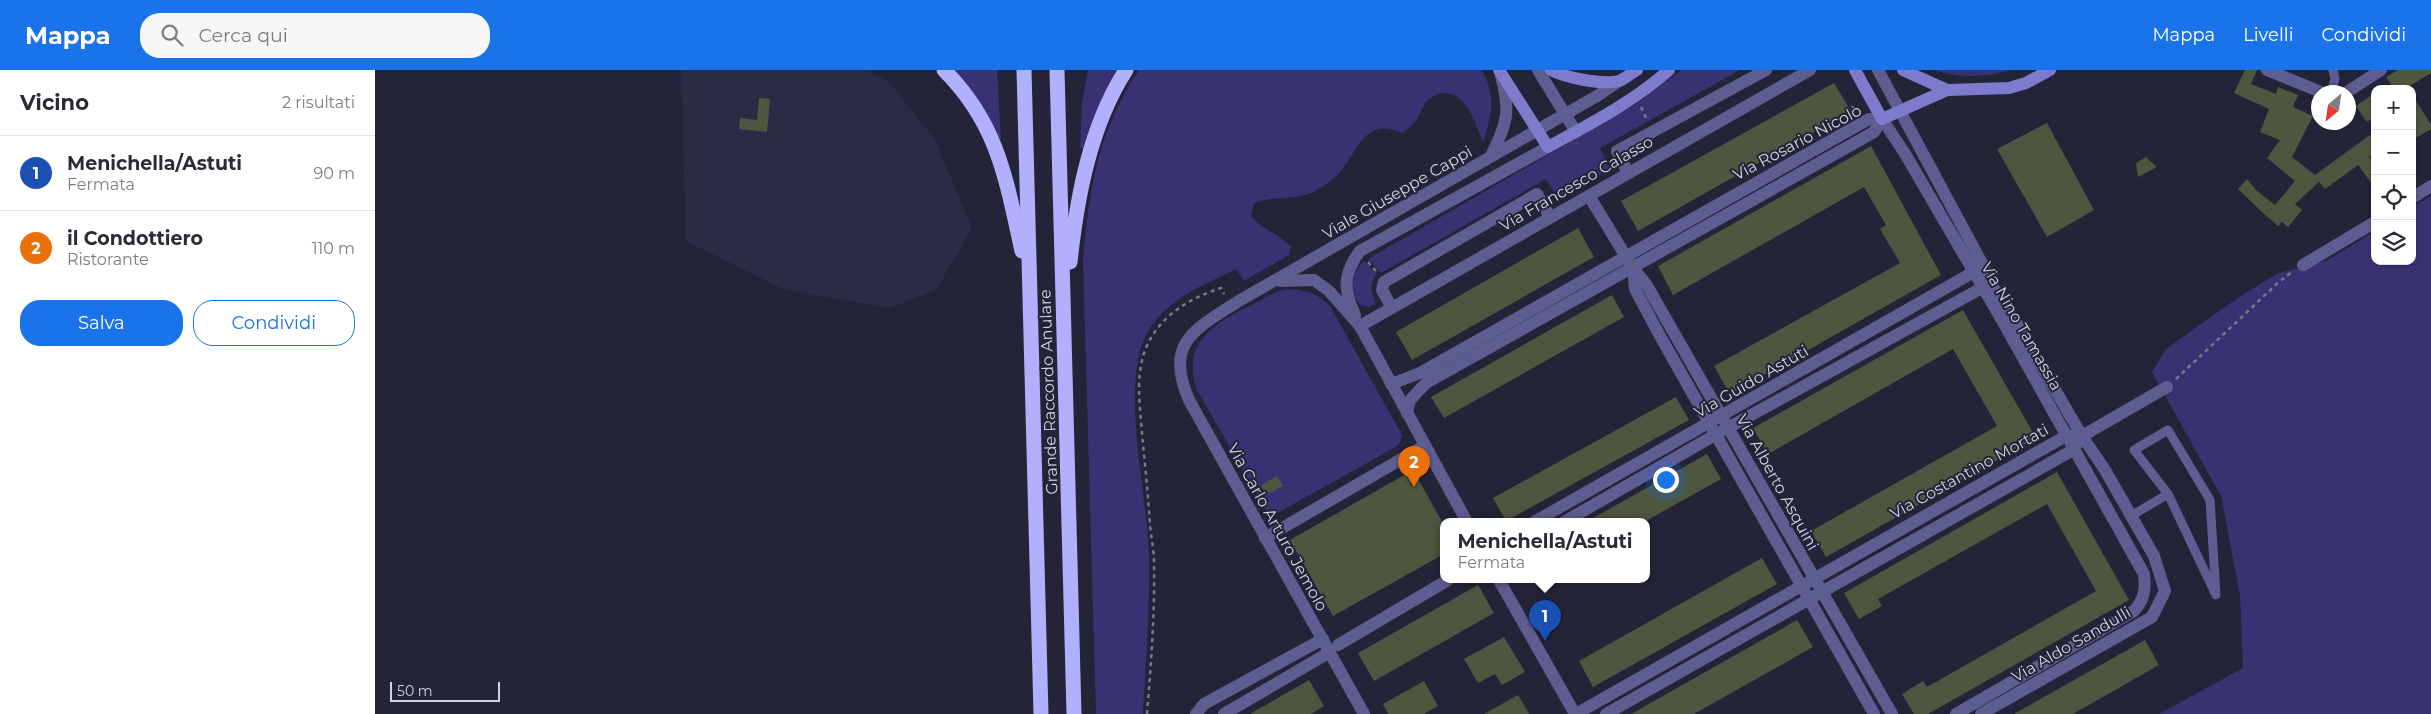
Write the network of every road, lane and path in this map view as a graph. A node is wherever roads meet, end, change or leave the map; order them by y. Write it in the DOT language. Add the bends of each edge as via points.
graph roads {
  1 [pos="944,70"];
  2 [pos="1024,70"];
  3 [pos="1057,70"];
  4 [pos="1126,70"];
  5 [pos="1499,70"];
  6 [pos="1537,70"];
  7 [pos="1551,70"];
  8 [pos="1637,70"];
  9 [pos="1669,70"];
  10 [pos="1766,70"];
  11 [pos="1810,70"];
  12 [pos="1855,70"];
  13 [pos="1878,70"];
  14 [pos="1903,70"];
  15 [pos="2050,70"];
  16 [pos="2267,70"];
  17 [pos="2333,70"];
  18 [pos="2381,70"];
  19 [pos="1619,81"];
  20 [pos="2333,85"];
  21 [pos="2356,86"];
  22 [pos="2311,88"];
  23 [pos="1947,90"];
  24 [pos="1637,102"];
  25 [pos="1900,110"];
  26 [pos="1565,114"];
  27 [pos="1882,119"];
  28 [pos="1648,122"];
  29 [pos="1538,130"];
  30 [pos="1576,132"];
  31 [pos="1548,147"];
  32 [pos="1491,156"];
  33 [pos="1628,173"];
  34 [pos="2431,186"];
  35 [pos="2416,195"];
  36 [pos="1589,196"];
  37 [pos="1550,217"];
  38 [pos="2371,224"];
  39 [pos="1625,256"];
  40 [pos="1365,259"];
  41 [pos="2303,265"];
  42 [pos="1633,268"];
  43 [pos="1979,270"];
  44 [pos="1379,274"];
  45 [pos="1276,281"];
  46 [pos="1030,286"];
  47 [pos="1986,286"];
  48 [pos="1231,292"];
  49 [pos="1392,308"];
  50 [pos="1063,321"];
  51 [pos="1360,326"];
  52 [pos="1183,351"];
  53 [pos="1391,384"];
  54 [pos="2167,387"];
  55 [pos="1407,413"];
  56 [pos="1722,416"];
  57 [pos="1709,423"];
  58 [pos="1730,428"];
  59 [pos="1715,435"];
  60 [pos="2066,436"];
  61 [pos="2082,436"];
  62 [pos="1423,446"];
  63 [pos="2073,450"];
  64 [pos="2168,494"];
  65 [pos="2131,516"];
  66 [pos="1465,518"];
  67 [pos="1541,518"];
  68 [pos="1571,518"];
  69 [pos="1265,538"];
  70 [pos="1813,578"];
  71 [pos="1443,583"];
  72 [pos="1501,583"];
  73 [pos="1800,587"];
  74 [pos="2165,590"];
  75 [pos="1822,593"];
  76 [pos="1809,599"];
  77 [pos="2141,603"];
  78 [pos="1323,639"];
  79 [pos="1334,648"];
  80 [pos="1041,714"];
  81 [pos="1074,714"];
  82 [pos="1147,714"];
  83 [pos="1196,714"];
  84 [pos="1224,714"];
  85 [pos="1364,714"];
  86 [pos="1576,714"];
  87 [pos="1606,714"];
  88 [pos="1874,714"];
  89 [pos="1892,714"];
  90 [pos="1956,714"];
  91 [pos="1981,714"];
  1 -- 46 [label="highway" via="978,112 995,144"];
  2 -- 46 [label="highway, Grande Raccordo Anulare"];
  3 -- 50 [label="highway, Grande Raccordo Anulare"];
  4 -- 50 [label="highway" via="1102,117 1081,188"];
  5 -- 29 [label="street"];
  5 -- 32 [label="street" via="1508,101 1506,126"];
  6 -- 26 [label="street"];
  7 -- 19 [label="street" via="1589,80"];
  8 -- 19 [label="street, Viale Giuseppe Cappi"];
  9 -- 30 [label="street, Viale Giuseppe Cappi" via="1611,113"];
  10 -- 33 [label="street" via="1617,151"];
  11 -- 33 [label="street, Via Francesco Calasso"];
  12 -- 27 [label="street, Via Nino Tamassia"];
  13 -- 25 [label="street, Via Nino Tamassia"];
  14 -- 23 [label="street"];
  15 -- 23 [label="street" via="2009,88"];
  16 -- 22 [label="street"];
  17 -- 20 [label="lane"];
  18 -- 21 [label="street"];
  19 -- 26 [label="street, Viale Giuseppe Cappi"];
  23 -- 25 [label="street"];
  24 -- 28 [label="path"];
  25 -- 27 [label="street"];
  25 -- 43 [label="street, Via Nino Tamassia"];
  26 -- 29 [label="street, Viale Giuseppe Cappi"];
  26 -- 30 [label="street"];
  27 -- 39 [label="street, Via Rosario Nicolò" via="1869,119"];
  27 -- 42 [label="street, Via Rosario Nicolò" via="1874,132"];
  27 -- 43 [label="street, Via Nino Tamassia"];
  29 -- 31 [label="street"];
  29 -- 32 [label="street, Viale Giuseppe Cappi"];
  30 -- 31 [label="street, Viale Giuseppe Cappi"];
  31 -- 51 [label="street, Viale Giuseppe Cappi" via="1359,251 1349,266 1345,281 1349,303"];
  32 -- 45 [label="street, Viale Giuseppe Cappi"];
  33 -- 36 [label="street, Via Francesco Calasso"];
  34 -- 35 [label="street"];
  36 -- 37 [label="street, Via Francesco Calasso"];
  36 -- 39 [label="street, Via Alberto Asquini"];
  37 -- 49 [label="street, Via Francesco Calasso"];
  37 -- 49 [label="street" via="1537,194 1384,282 1382,290"];
  38 -- 41 [label="street"];
  39 -- 42 [label="street, Via Alberto Asquini"];
  39 -- 53 [label="street, Via Rosario Nicolò" via="1420,373"];
  40 -- 44 [label="path"];
  41 -- 54 [label="path" via="2280,282"];
  42 -- 55 [label="street, Via Rosario Nicolò" via="1426,382 1410,400"];
  42 -- 56 [label="street, Via Alberto Asquini" via="1646,284"];
  42 -- 57 [label="street, Via Alberto Asquini" via="1635,289"];
  43 -- 47 [label="street, Via Nino Tamassia"];
  43 -- 56 [label="street, Via Guido Astuti"];
  45 -- 51 [label="street" via="1314,280 1329,290"];
  45 -- 52 [label="street, Viale Giuseppe Cappi" via="1198,327 1189,336"];
  46 -- 80 [label="highway, Grande Raccordo Anulare"];
  47 -- 58 [label="street, Via Guido Astuti"];
  47 -- 60 [label="street, Via Nino Tamassia"];
  47 -- 61 [label="street, Via Nino Tamassia" via="2008,309"];
  48 -- 82 [label="path" via="1225,296 1221,288 1172,313 1154,333 1141,369 1140,412 1154,561"];
  49 -- 51 [label="street, Via Francesco Calasso"];
  50 -- 81 [label="highway, Grande Raccordo Anulare"];
  51 -- 53 [label="street"];
  52 -- 69 [label="street, Via Carlo Arturo Jemolo" via="1179,377 1189,400"];
  53 -- 55 [label="street"];
  54 -- 61 [label="street"];
  55 -- 62 [label="street"];
  56 -- 57 [label="street, Via Guido Astuti"];
  56 -- 58 [label="street, Via Alberto Asquini"];
  57 -- 59 [label="street, Via Alberto Asquini"];
  57 -- 67 [label="street, Via Guido Astuti"];
  58 -- 59 [label="street, Via Guido Astuti"];
  58 -- 70 [label="street, Via Alberto Asquini"];
  59 -- 68 [label="street, Via Guido Astuti"];
  59 -- 73 [label="street, Via Alberto Asquini"];
  60 -- 61 [label="street, Via Costantino Mortati"];
  60 -- 63 [label="street, Via Nino Tamassia"];
  60 -- 70 [label="street, Via Costantino Mortati"];
  61 -- 63 [label="street, Via Costantino Mortati"];
  61 -- 65 [label="street, Via Nino Tamassia"];
  62 -- 66 [label="street"];
  62 -- 69 [label="street"];
  63 -- 75 [label="street, Via Costantino Mortati"];
  63 -- 77 [label="street, Via Nino Tamassia" via="2144,574 2145,589"];
  64 -- 64 [label="lane" via="2172,503 2216,595 2210,500 2168,430 2134,450"];
  64 -- 65 [label="lane"];
  65 -- 74 [label="street, Via Nino Tamassia" via="2154,556"];
  69 -- 78 [label="street, Via Carlo Arturo Jemolo"];
  70 -- 73 [label="street, Via Costantino Mortati"];
  70 -- 75 [label="street, Via Alberto Asquini"];
  71 -- 79 [label="street"];
  72 -- 86 [label="street"];
  73 -- 76 [label="street, Via Alberto Asquini"];
  73 -- 86 [label="street, Via Costantino Mortati"];
  74 -- 91 [label="street, Via Aldo Sandulli" via="2152,617"];
  75 -- 76 [label="street, Via Costantino Mortati"];
  75 -- 89 [label="street, Via Alberto Asquini"];
  76 -- 87 [label="street, Via Costantino Mortati"];
  76 -- 88 [label="street, Via Alberto Asquini"];
  77 -- 90 [label="street, Via Aldo Sandulli" via="2134,611"];
  78 -- 79 [label="street, Via Carlo Arturo Jemolo"];
  78 -- 83 [label="street" via="1204,704"];
  79 -- 84 [label="street"];
  79 -- 85 [label="street, Via Carlo Arturo Jemolo"];
}
